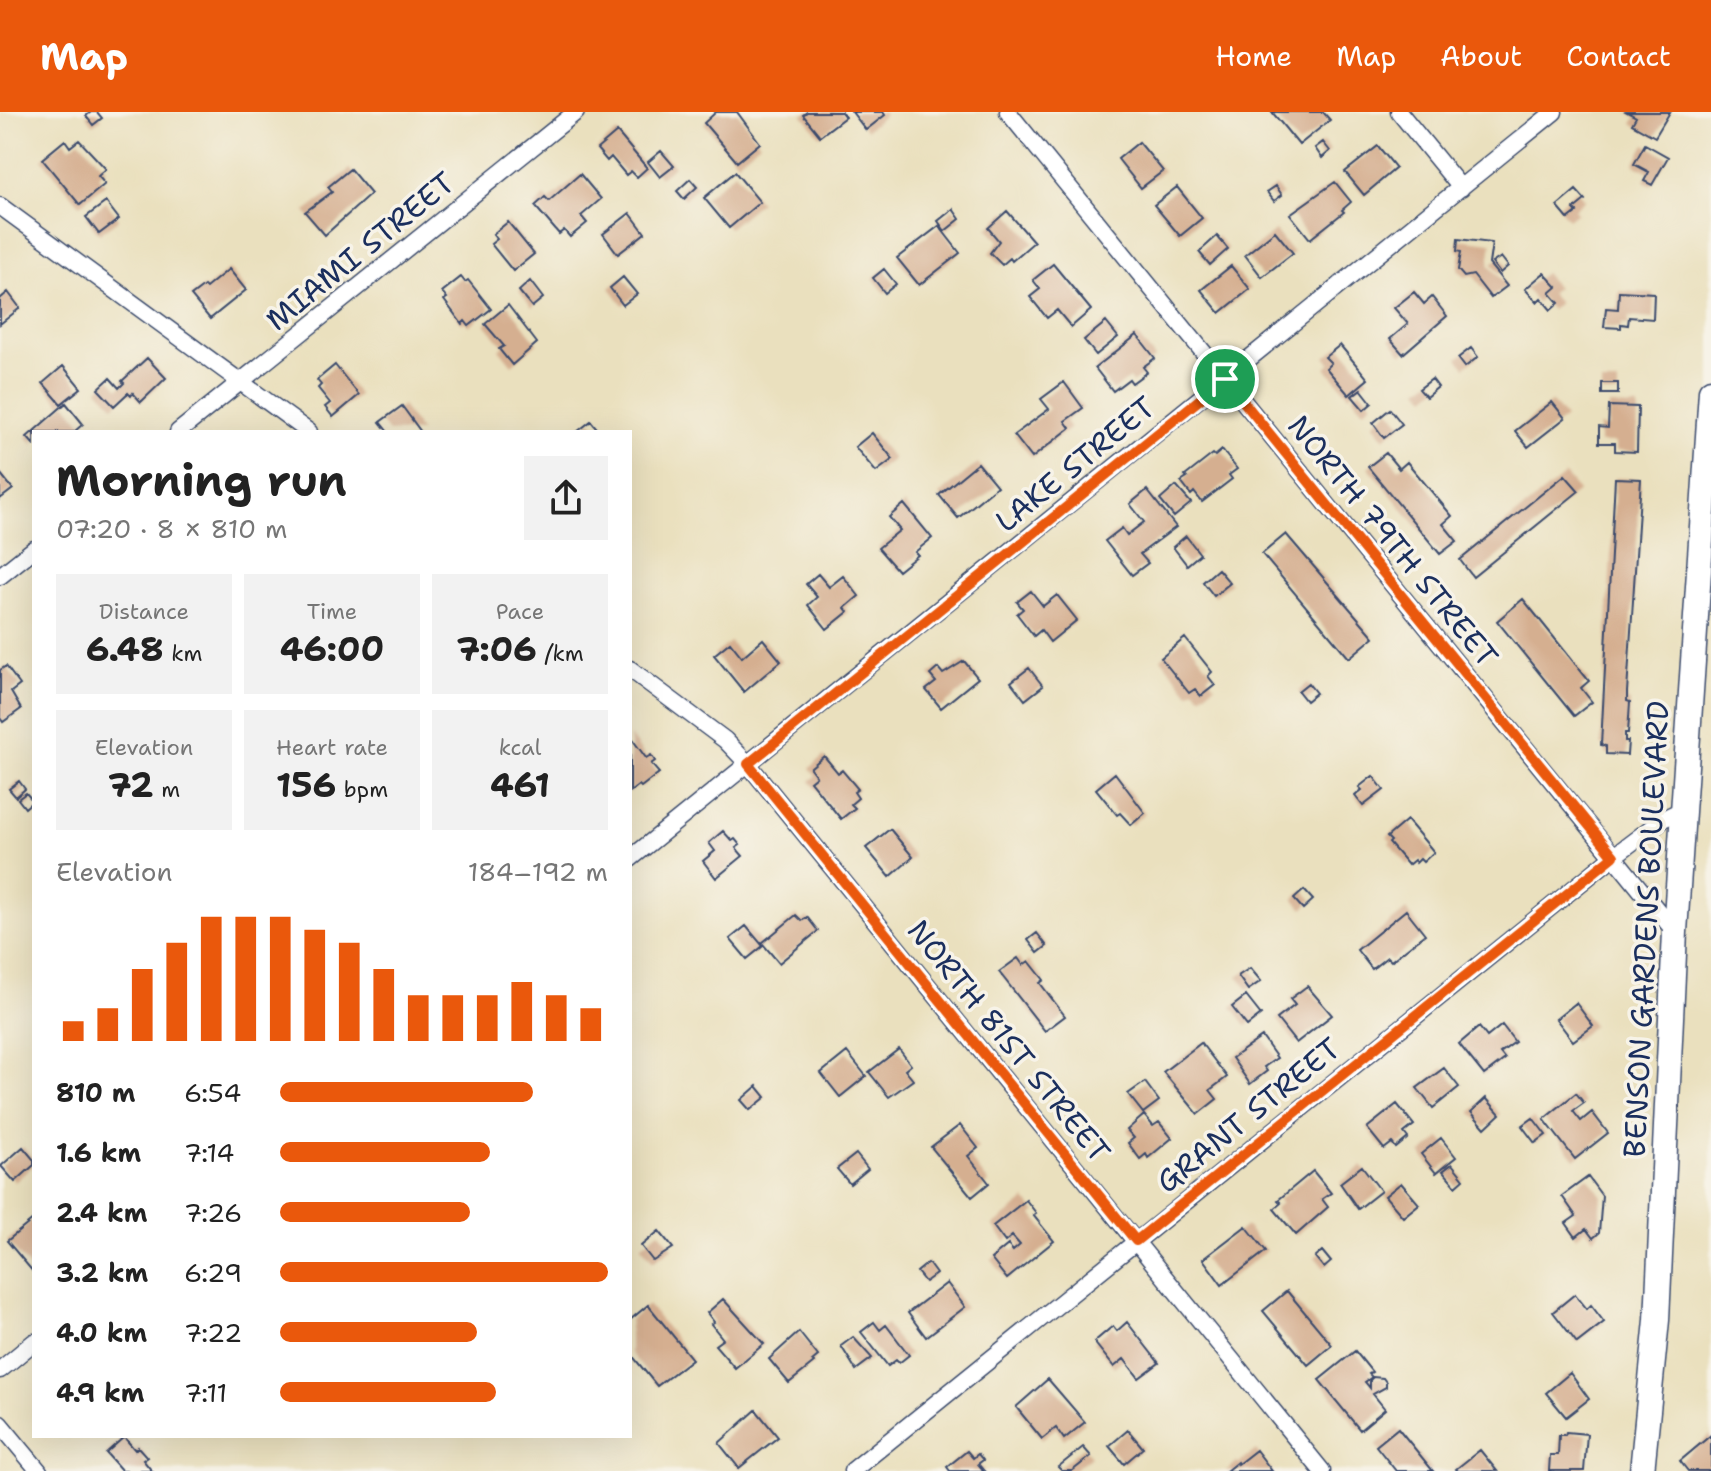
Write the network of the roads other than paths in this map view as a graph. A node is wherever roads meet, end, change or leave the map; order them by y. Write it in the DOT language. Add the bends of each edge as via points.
graph roads {
  1 [pos="576,112"];
  2 [pos="1008,112"];
  3 [pos="1399,112"];
  4 [pos="1554,112"];
  5 [pos="1461,188"];
  6 [pos="0,206"];
  7 [pos="1225,379"];
  8 [pos="240,382"];
  9 [pos="1711,391"];
  10 [pos="180,430"];
  11 [pos="306,430"];
  12 [pos="32,551"];
  13 [pos="0,576"];
  14 [pos="632,670"];
  15 [pos="748,764"];
  16 [pos="1684,809"];
  17 [pos="1614,856"];
  18 [pos="632,857"];
  19 [pos="1675,932"];
  20 [pos="1136,1241"];
  21 [pos="32,1344"];
  22 [pos="0,1370"];
  23 [pos="0,1424"];
  24 [pos="39,1471"];
  25 [pos="852,1471"];
  26 [pos="1322,1471"];
  27 [pos="1642,1471"];
  1 -- 8 [label="street, MIAMI STREET"];
  2 -- 7 [label="street, NORTH 79TH STREET"];
  3 -- 5 [label="street"];
  4 -- 5 [label="street, LAKE STREET"];
  5 -- 7 [label="street, LAKE STREET"];
  6 -- 8 [label="street"];
  7 -- 15 [label="street, LAKE STREET"];
  7 -- 17 [label="street, NORTH 79TH STREET"];
  8 -- 10 [label="street, MIAMI STREET"];
  8 -- 11 [label="street"];
  9 -- 16 [label="street, BENSON GARDENS BOULEVARD"];
  12 -- 13 [label="street"];
  14 -- 15 [label="street, NORTH 81ST STREET" via="725,740"];
  15 -- 18 [label="street, LAKE STREET"];
  15 -- 20 [label="street, NORTH 81ST STREET"];
  16 -- 17 [label="street, GRANT STREET"];
  16 -- 19 [label="street, BENSON GARDENS BOULEVARD"];
  17 -- 19 [label="street, NORTH 79TH STREET"];
  17 -- 20 [label="street, GRANT STREET"];
  19 -- 27 [label="street, BENSON GARDENS BOULEVARD" via="1657,1320"];
  20 -- 25 [label="street, GRANT STREET"];
  20 -- 26 [label="street, NORTH 81ST STREET"];
  21 -- 22 [label="street"];
  23 -- 24 [label="street"];
}
